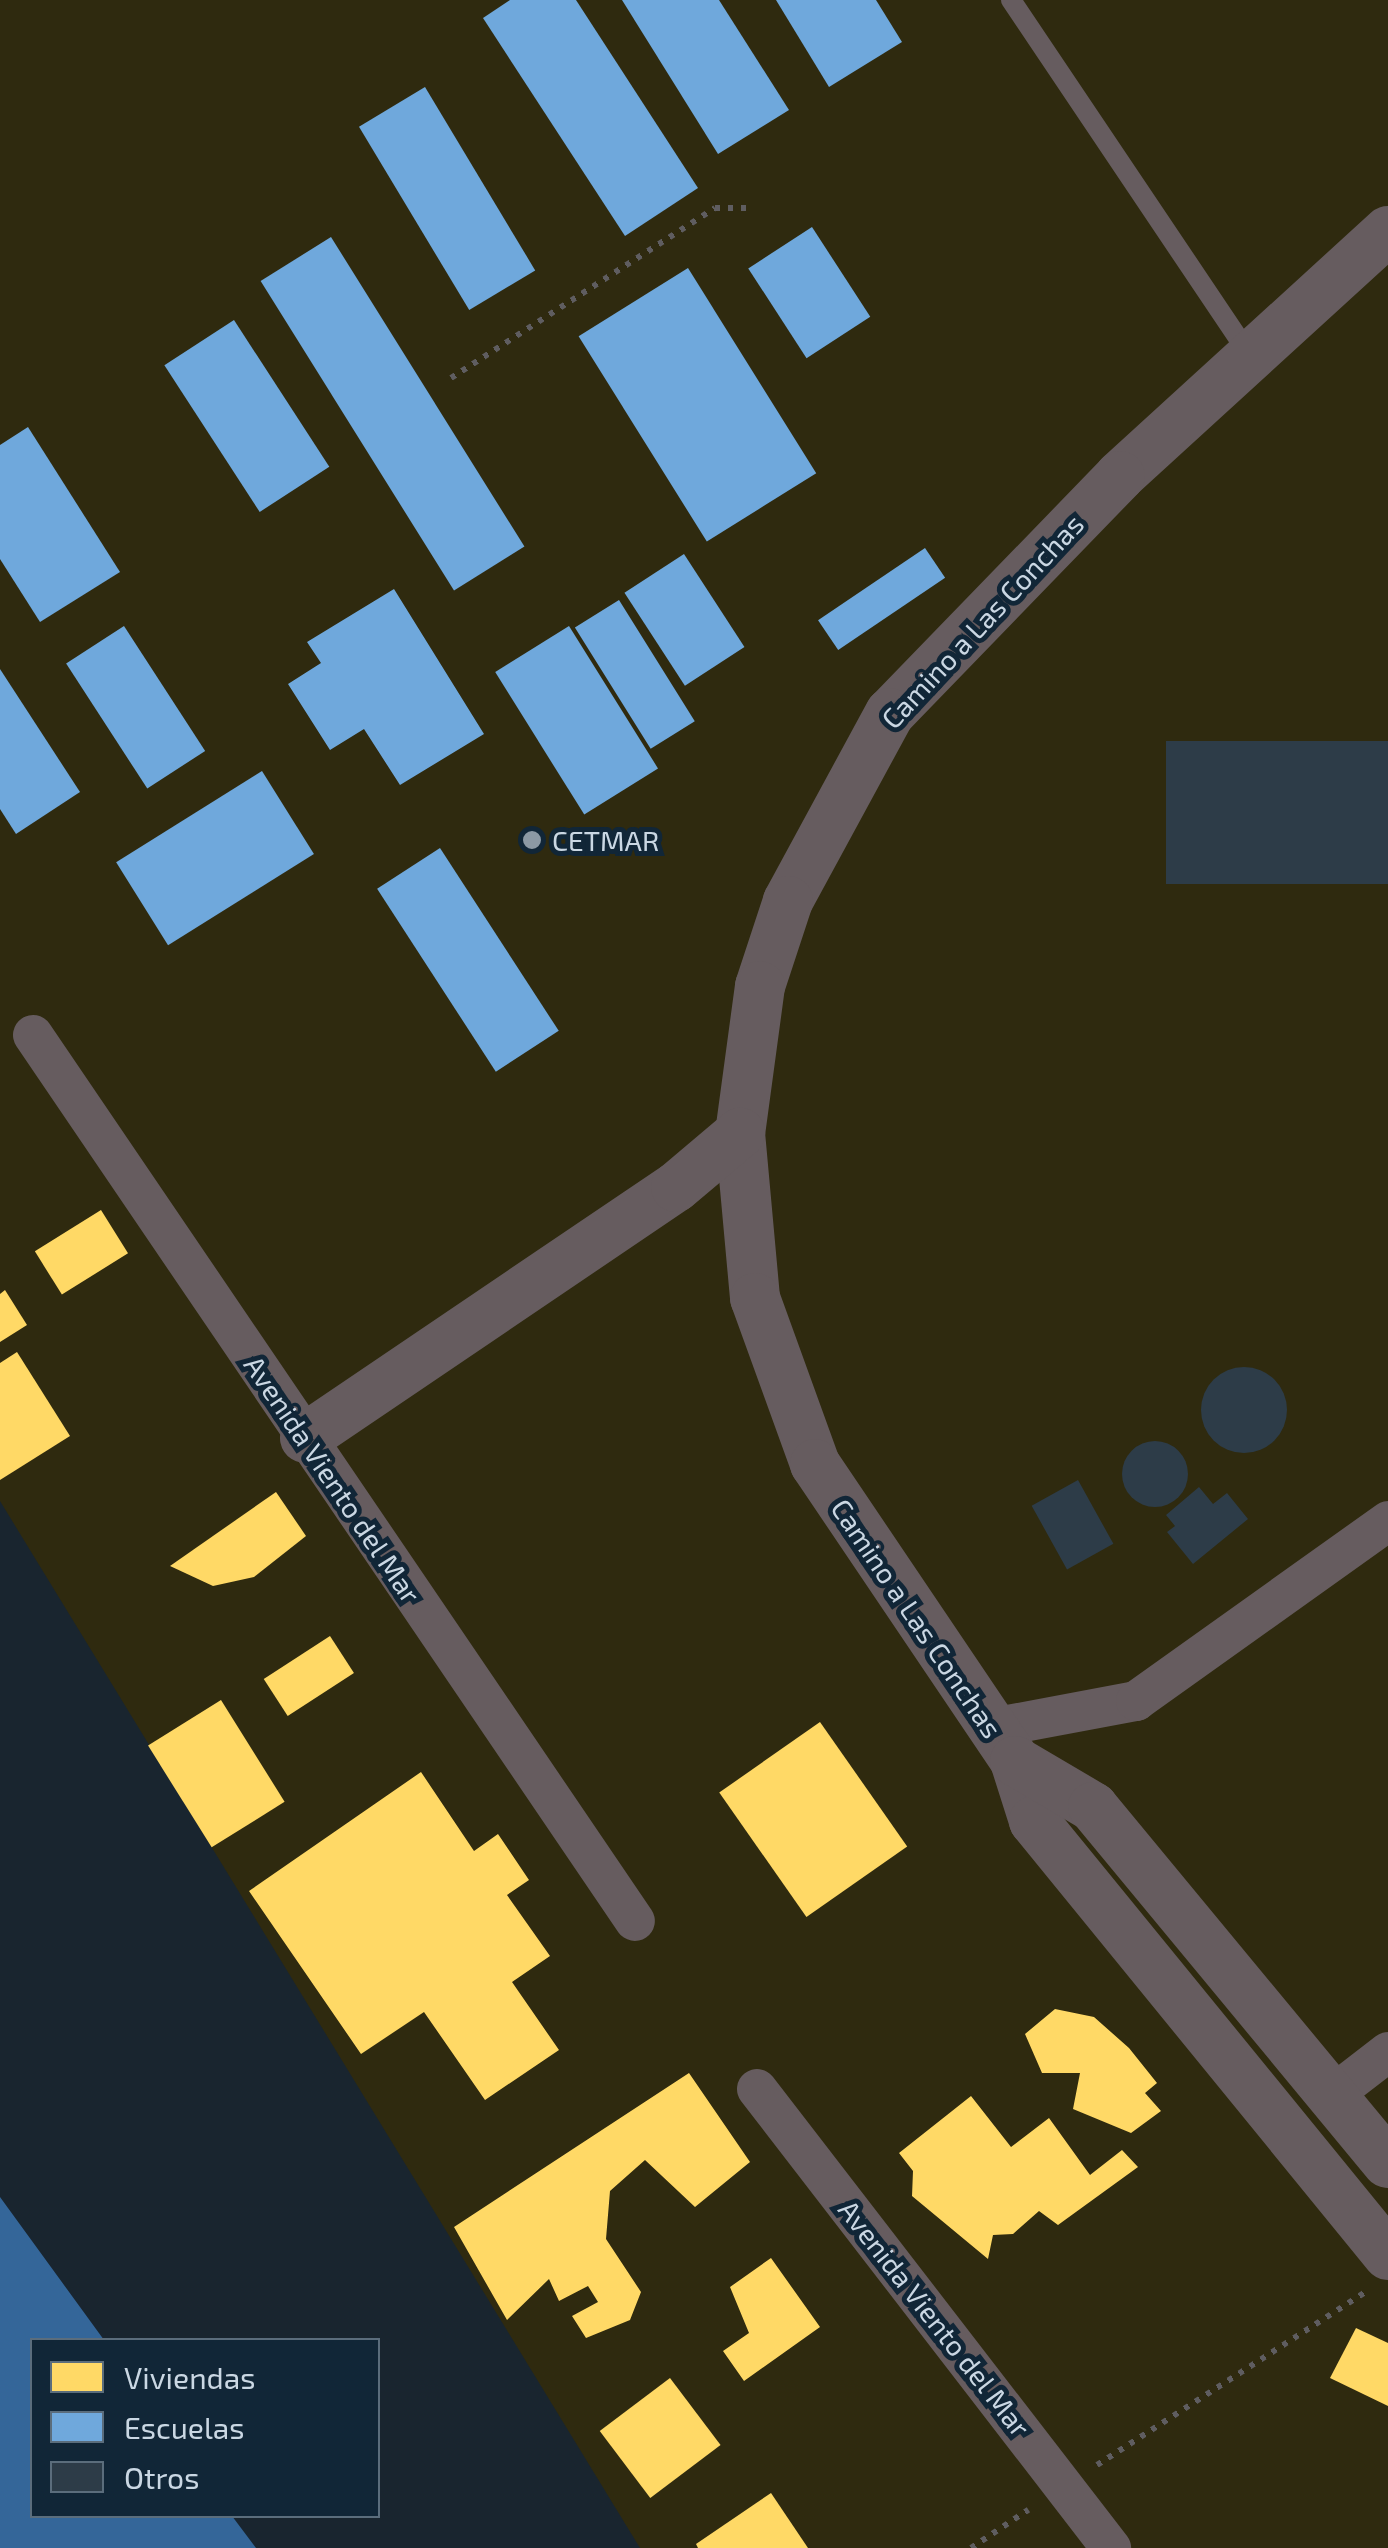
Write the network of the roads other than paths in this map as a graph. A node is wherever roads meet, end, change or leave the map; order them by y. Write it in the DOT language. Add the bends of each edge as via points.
graph roads {
  1 [pos="1011,0"];
  2 [pos="1388,231"];
  3 [pos="1251,356"];
  4 [pos="33,1035"];
  5 [pos="740,1133"];
  6 [pos="305,1438"];
  7 [pos="1388,1520"];
  8 [pos="1004,1745"];
  9 [pos="635,1922"];
  10 [pos="1388,2052"];
  11 [pos="757,2089"];
  12 [pos="1331,2096"];
  13 [pos="1388,2162"];
  14 [pos="1380,2272"];
  15 [pos="1111,2548"];
  1 -- 3 [label="lane"];
  2 -- 3 [label="street, Camino a Las Conchas"];
  3 -- 5 [label="street, Camino a Las Conchas" via="890,713 788,901 760,986"];
  4 -- 6 [label="street, Avenida Viento del Mar"];
  5 -- 6 [label="street" via="676,1187"];
  5 -- 8 [label="street, Camino a Las Conchas" via="755,1298 776,1378 870,1558"];
  6 -- 9 [label="street, Avenida Viento del Mar"];
  7 -- 8 [label="street" via="1136,1701"];
  8 -- 12 [label="street, Camino a Las Conchas" via="1093,1807"];
  8 -- 14 [label="street, Camino a Las Conchas" via="1034,1821"];
  10 -- 12 [label="street"];
  11 -- 15 [label="street, Avenida Viento del Mar"];
  12 -- 13 [label="street, Camino a Las Conchas"];
}
